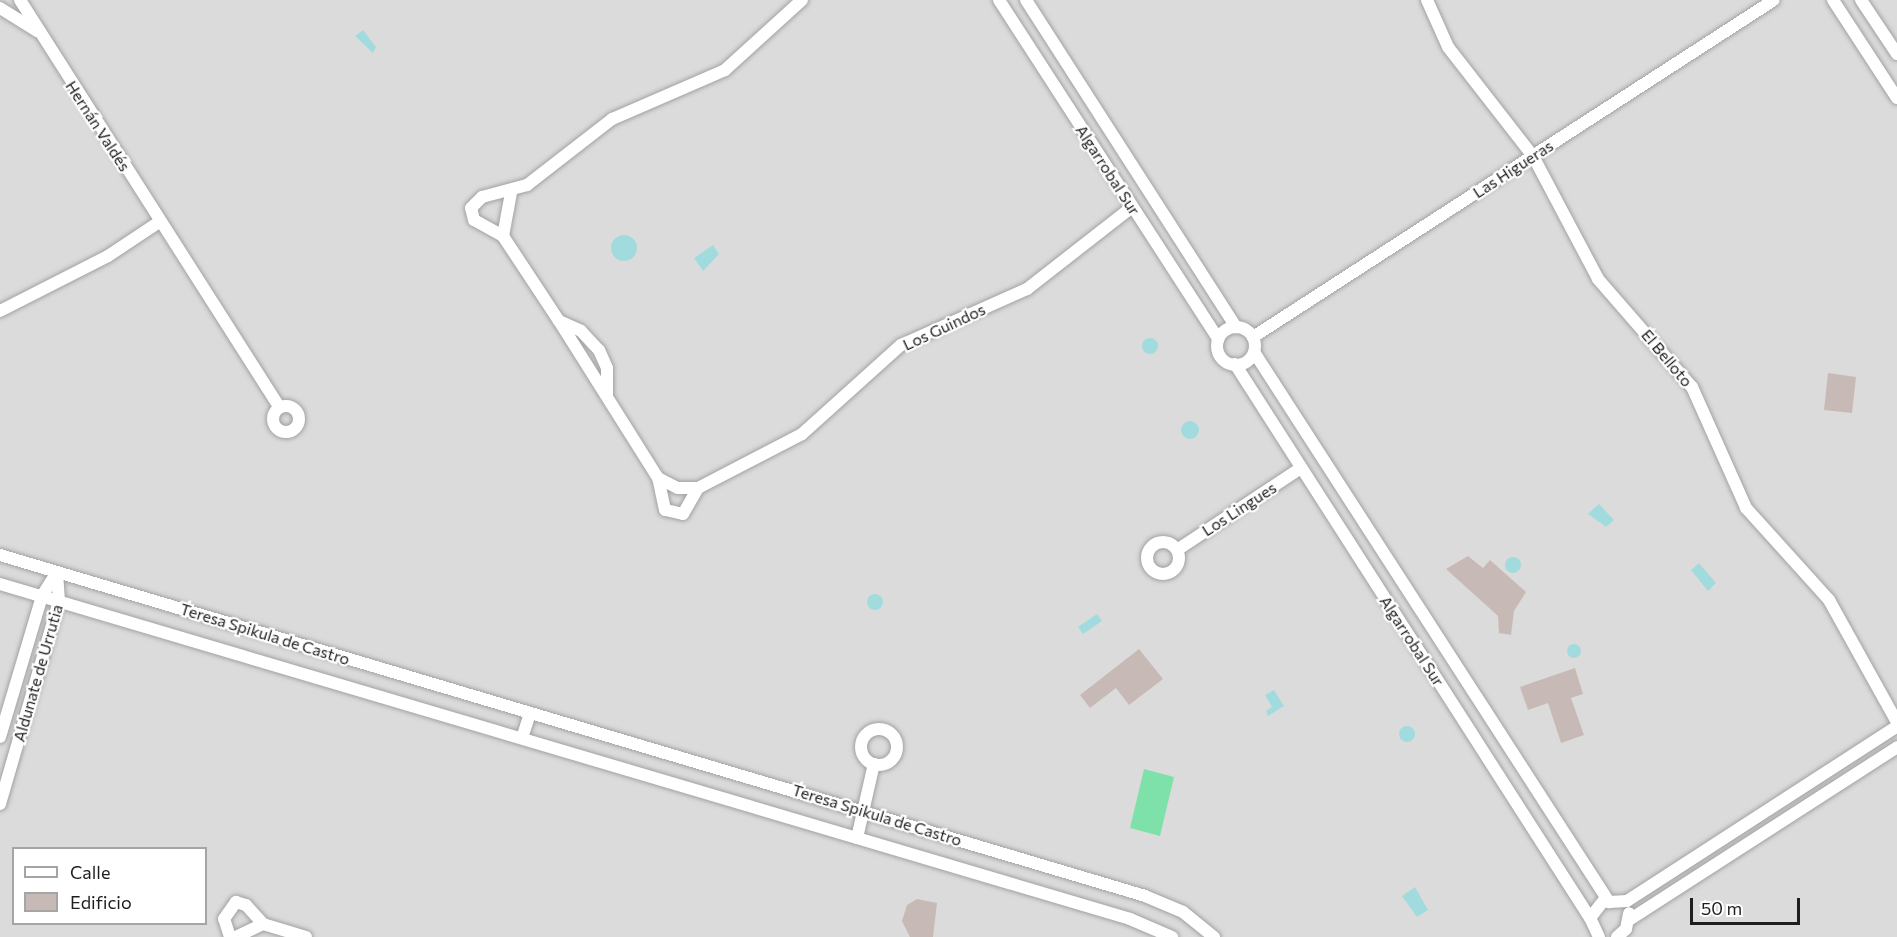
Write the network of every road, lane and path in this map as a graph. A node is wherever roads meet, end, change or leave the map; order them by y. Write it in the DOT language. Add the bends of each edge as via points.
graph roads {
  1 [pos="20,0"];
  2 [pos="802,0"];
  3 [pos="999,0"];
  4 [pos="1026,0"];
  5 [pos="1427,0"];
  6 [pos="1774,0"];
  7 [pos="1833,0"];
  8 [pos="1861,0"];
  9 [pos="0,8"];
  10 [pos="37,31"];
  11 [pos="1897,54"];
  12 [pos="1897,98"];
  13 [pos="1533,156"];
  14 [pos="511,193"];
  15 [pos="1132,207"];
  16 [pos="159,222"];
  17 [pos="503,236"];
  18 [pos="0,311"];
  19 [pos="559,321"];
  20 [pos="1236,327"];
  21 [pos="1253,337"];
  22 [pos="1218,339"];
  23 [pos="1254,352"];
  24 [pos="1235,364"];
  25 [pos="607,396"];
  26 [pos="279,407"];
  27 [pos="1301,468"];
  28 [pos="658,478"];
  29 [pos="698,489"];
  30 [pos="1177,550"];
  31 [pos="0,555"];
  32 [pos="57,572"];
  33 [pos="0,584"];
  34 [pos="42,596"];
  35 [pos="59,601"];
  36 [pos="530,713"];
  37 [pos="1897,724"];
  38 [pos="0,737"];
  39 [pos="522,738"];
  40 [pos="1897,747"];
  41 [pos="874,764"];
  42 [pos="0,804"];
  43 [pos="864,811"];
  44 [pos="857,838"];
  45 [pos="1605,899"];
  46 [pos="1623,904"];
  47 [pos="1590,918"];
  48 [pos="1629,920"];
  49 [pos="263,924"];
  50 [pos="230,937"];
  51 [pos="236,937"];
  52 [pos="306,937"];
  53 [pos="1172,937"];
  54 [pos="1214,937"];
  55 [pos="1599,937"];
  56 [pos="1617,937"];
  1 -- 10 [label="street, Hernán Valdés"];
  2 -- 14 [label="street, Los Guindos" via="725,70 612,119 545,174"];
  3 -- 15 [label="street, Algarrobal Sur"];
  4 -- 20 [label="street, Algarrobal Sur"];
  5 -- 13 [label="street, El Belloto" via="1454,56"];
  6 -- 13 [label="street, Las Higueras"];
  7 -- 12 [label="street"];
  8 -- 11 [label="street"];
  9 -- 10 [label="street, Hernán Valdés"];
  10 -- 16 [label="street, Hernán Valdés"];
  13 -- 21 [label="street, Las Higueras"];
  13 -- 37 [label="street, El Belloto" via="1598,279 1692,387 1746,508 1829,600"];
  14 -- 17 [label="street"];
  14 -- 17 [label="street, Los Guindos" via="482,197 471,208 474,220"];
  15 -- 22 [label="street, Algarrobal Sur"];
  15 -- 29 [label="street, Los Guindos" via="1027,289 902,345 802,434"];
  16 -- 18 [label="street" via="108,256"];
  16 -- 26 [label="street, Hernán Valdés"];
  17 -- 19 [label="street, Los Guindos"];
  19 -- 25 [label="street, Los Guindos"];
  19 -- 25 [label="street, Los Guindos" via="581,331 599,350 607,368"];
  20 -- 21 [label="street"];
  20 -- 22 [label="street"];
  21 -- 23 [label="street"];
  22 -- 24 [label="street" via="1222,358"];
  23 -- 24 [label="street"];
  23 -- 45 [label="street, Algarrobal Sur"];
  24 -- 27 [label="street, Algarrobal Sur"];
  25 -- 28 [label="street, Los Guindos"];
  27 -- 30 [label="street, Los Lingues"];
  27 -- 47 [label="street, Algarrobal Sur"];
  28 -- 29 [label="street" via="678,488"];
  28 -- 29 [label="street, Los Guindos" via="663,507 672,515 688,510"];
  31 -- 32 [label="street, Teresa Spikula de Castro"];
  32 -- 34 [label="street, Aldunate de Urrutia"];
  32 -- 35 [label="street, Aldunate de Urrutia"];
  32 -- 36 [label="street, Teresa Spikula de Castro"];
  33 -- 34 [label="street, Teresa Spikula de Castro"];
  34 -- 35 [label="street, Teresa Spikula de Castro"];
  34 -- 38 [label="street, Aldunate de Urrutia"];
  35 -- 39 [label="street, Teresa Spikula de Castro"];
  35 -- 42 [label="street, Aldunate de Urrutia"];
  36 -- 39 [label="street"];
  36 -- 43 [label="street, Teresa Spikula de Castro"];
  37 -- 46 [label="street"];
  39 -- 44 [label="street, Teresa Spikula de Castro"];
  40 -- 48 [label="street"];
  41 -- 43 [label="street"];
  43 -- 44 [label="street"];
  43 -- 54 [label="street, Teresa Spikula de Castro" via="1158,900"];
  44 -- 53 [label="street, Teresa Spikula de Castro" via="1146,924"];
  45 -- 46 [label="street"];
  45 -- 47 [label="street"];
  46 -- 48 [label="street"];
  47 -- 55 [label="street, Algarrobal Sur"];
  48 -- 56 [label="street"];
  49 -- 50 [label="street" via="246,905 236,902 224,919"];
  49 -- 51 [label="street"];
  49 -- 52 [label="street"];
}
